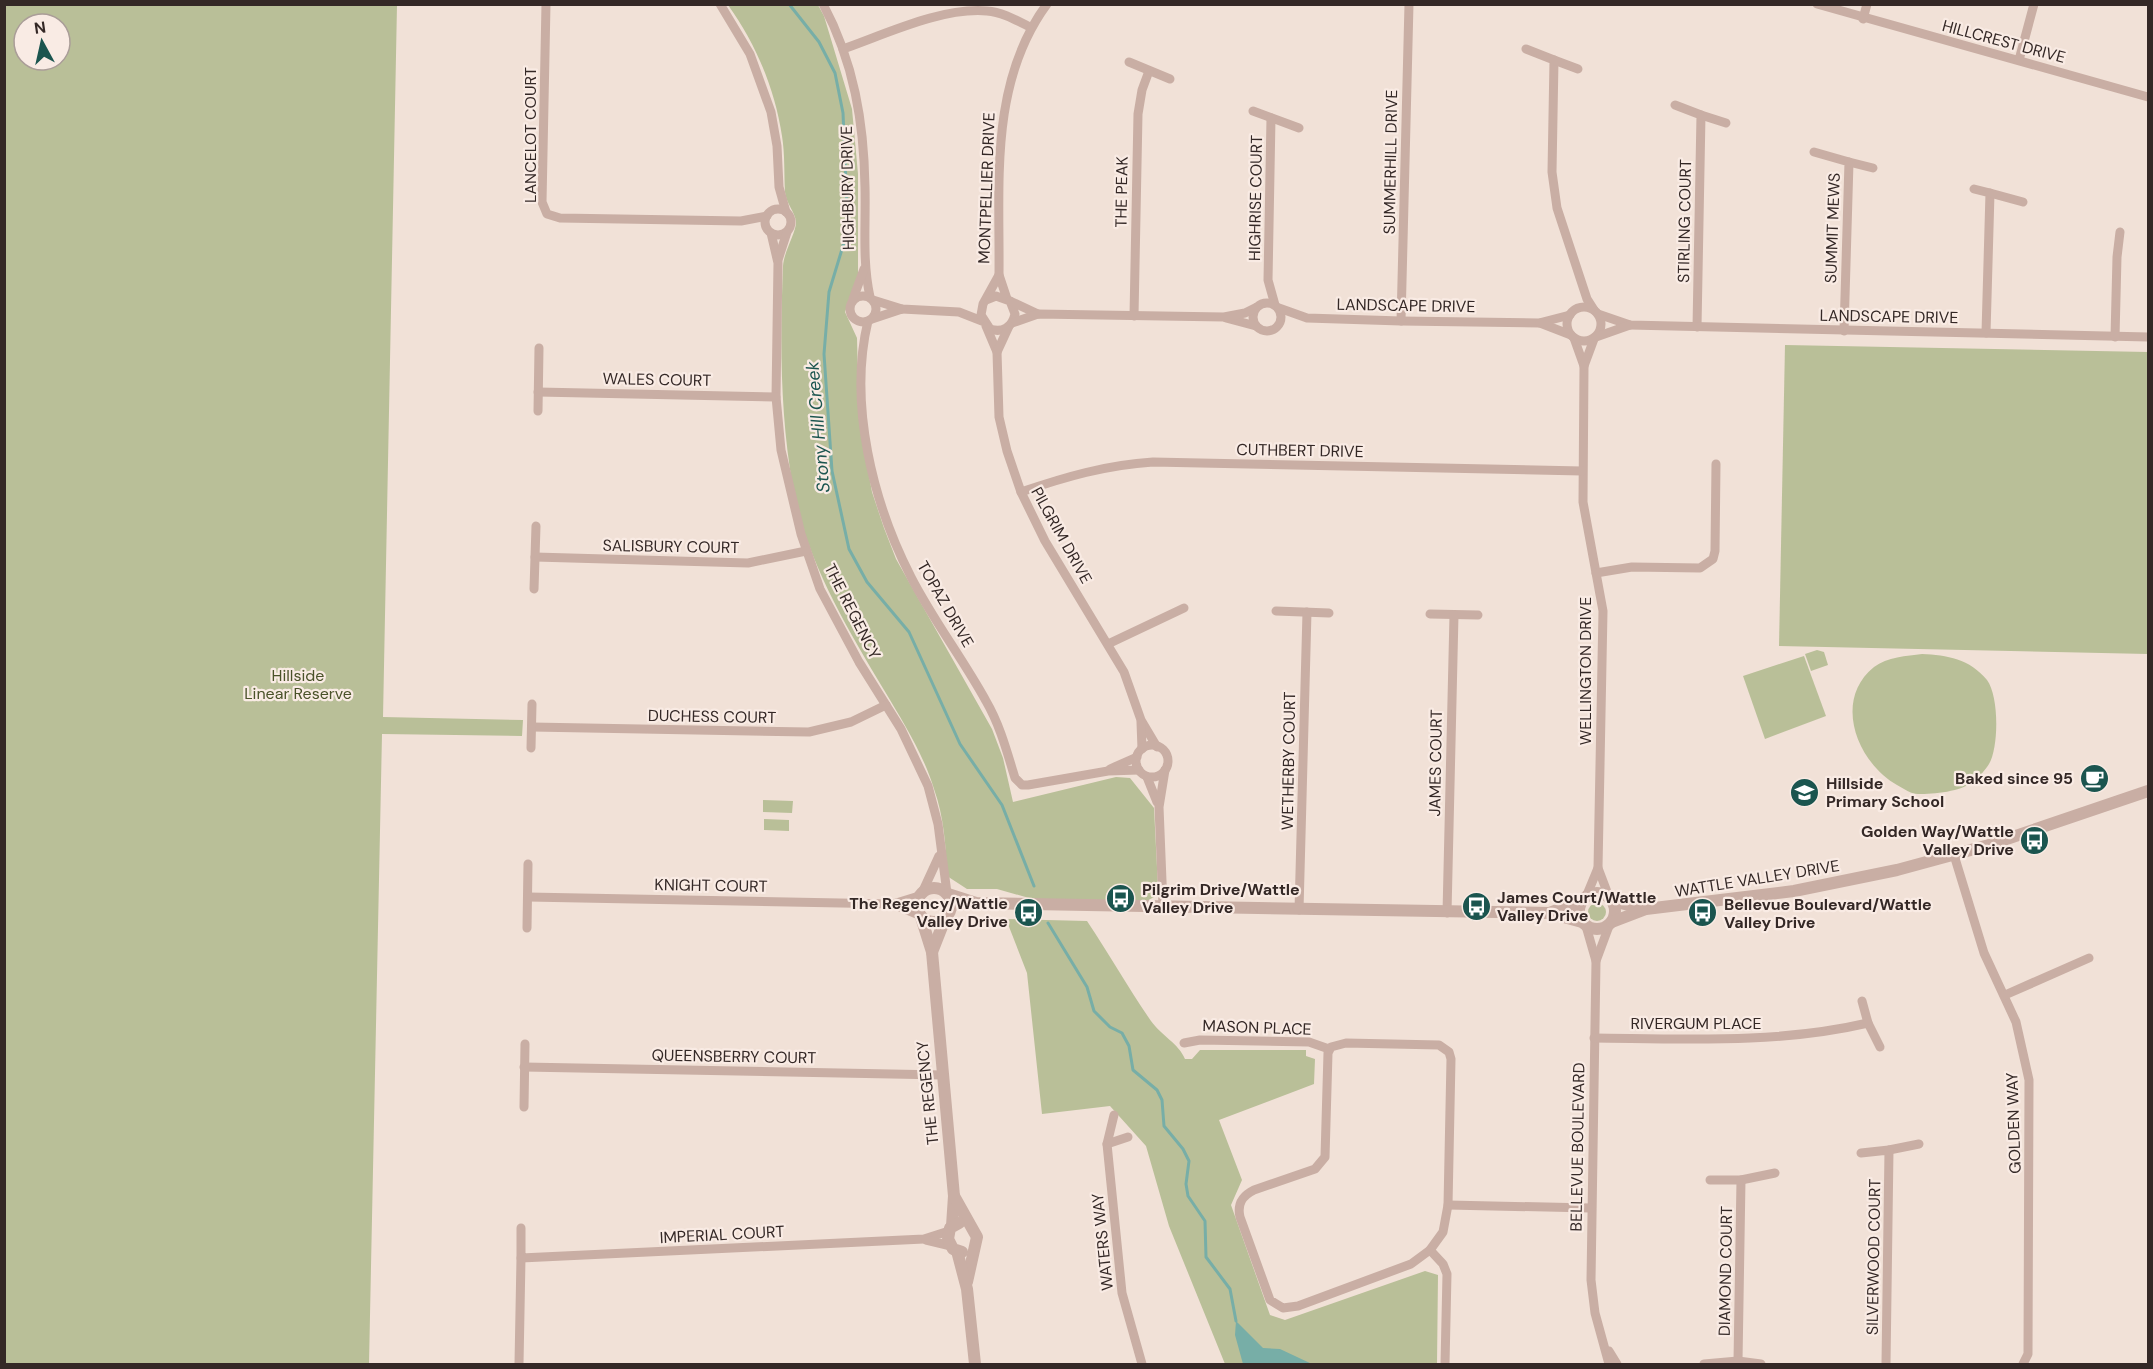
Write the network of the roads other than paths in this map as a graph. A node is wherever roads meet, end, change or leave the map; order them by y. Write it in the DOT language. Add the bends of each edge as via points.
graph roads {
  1 [pos="546,4"];
  2 [pos="720,4"];
  3 [pos="823,4"];
  4 [pos="1047,4"];
  5 [pos="1408,4"];
  6 [pos="1817,4"];
  7 [pos="1867,4"];
  8 [pos="2034,4"];
  9 [pos="1863,19"];
  10 [pos="1030,27"];
  11 [pos="843,49"];
  12 [pos="1526,50"];
  13 [pos="1554,60"];
  14 [pos="2019,60"];
  15 [pos="1129,62"];
  16 [pos="1578,69"];
  17 [pos="1149,72"];
  18 [pos="1170,79"];
  19 [pos="2148,97"];
  20 [pos="1675,105"];
  21 [pos="1253,111"];
  22 [pos="1701,115"];
  23 [pos="1272,118"];
  24 [pos="1726,123"];
  25 [pos="1299,128"];
  26 [pos="1814,152"];
  27 [pos="1849,162"];
  28 [pos="1873,168"];
  29 [pos="779,187"];
  30 [pos="1974,189"];
  31 [pos="1990,193"];
  32 [pos="2023,202"];
  33 [pos="786,212"];
  34 [pos="769,214"];
  35 [pos="741,222"];
  36 [pos="769,231"];
  37 [pos="787,232"];
  38 [pos="2120,232"];
  39 [pos="778,263"];
  40 [pos="864,269"];
  41 [pos="999,275"];
  42 [pos="1268,280"];
  43 [pos="1582,284"];
  44 [pos="871,298"];
  45 [pos="853,299"];
  46 [pos="1009,300"];
  47 [pos="985,302"];
  48 [pos="1259,306"];
  49 [pos="1277,307"];
  50 [pos="902,309"];
  51 [pos="959,312"];
  52 [pos="1596,312"];
  53 [pos="1038,314"];
  54 [pos="1571,314"];
  55 [pos="1134,316"];
  56 [pos="1224,317"];
  57 [pos="1307,318"];
  58 [pos="854,319"];
  59 [pos="870,320"];
  60 [pos="1401,321"];
  61 [pos="1539,323"];
  62 [pos="984,324"];
  63 [pos="1010,325"];
  64 [pos="1630,325"];
  65 [pos="1256,326"];
  66 [pos="1278,327"];
  67 [pos="1696,327"];
  68 [pos="1844,331"];
  69 [pos="1986,333"];
  70 [pos="2115,336"];
  71 [pos="1573,337"];
  72 [pos="2148,337"];
  73 [pos="1595,338"];
  74 [pos="862,343"];
  75 [pos="539,348"];
  76 [pos="997,352"];
  77 [pos="1584,366"];
  78 [pos="538,392"];
  79 [pos="776,397"];
  80 [pos="538,411"];
  81 [pos="1716,464"];
  82 [pos="1582,471"];
  83 [pos="1021,492"];
  84 [pos="536,526"];
  85 [pos="806,550"];
  86 [pos="535,557"];
  87 [pos="1596,573"];
  88 [pos="534,589"];
  89 [pos="1184,608"];
  90 [pos="1276,611"];
  91 [pos="1306,612"];
  92 [pos="1329,613"];
  93 [pos="1430,614"];
  94 [pos="1454,615"];
  95 [pos="1478,615"];
  96 [pos="1108,644"];
  97 [pos="532,704"];
  98 [pos="886,705"];
  99 [pos="1141,720"];
  100 [pos="531,727"];
  101 [pos="1157,747"];
  102 [pos="531,748"];
  103 [pos="1139,753"];
  104 [pos="1139,770"];
  105 [pos="1165,770"];
  106 [pos="1108,771"];
  107 [pos="1147,777"];
  108 [pos="2148,791"];
  109 [pos="1159,807"];
  110 [pos="940,854"];
  111 [pos="1954,855"];
  112 [pos="528,864"];
  113 [pos="1598,868"];
  114 [pos="947,893"];
  115 [pos="920,894"];
  116 [pos="528,897"];
  117 [pos="1584,898"];
  118 [pos="1611,899"];
  119 [pos="976,903"];
  120 [pos="893,904"];
  121 [pos="1163,906"];
  122 [pos="1646,909"];
  123 [pos="1299,910"];
  124 [pos="1447,913"];
  125 [pos="1548,913"];
  126 [pos="920,916"];
  127 [pos="947,917"];
  128 [pos="1584,924"];
  129 [pos="1610,924"];
  130 [pos="527,928"];
  131 [pos="932,952"];
  132 [pos="2089,958"];
  133 [pos="1596,961"];
  134 [pos="2005,995"];
  135 [pos="1862,1000"];
  136 [pos="1868,1023"];
  137 [pos="1594,1038"];
  138 [pos="1184,1043"];
  139 [pos="525,1044"];
  140 [pos="1880,1047"];
  141 [pos="1329,1049"];
  142 [pos="525,1067"];
  143 [pos="943,1076"];
  144 [pos="524,1107"];
  145 [pos="1114,1115"];
  146 [pos="1128,1137"];
  147 [pos="1107,1144"];
  148 [pos="1919,1144"];
  149 [pos="1889,1150"];
  150 [pos="1861,1153"];
  151 [pos="1775,1173"];
  152 [pos="1710,1180"];
  153 [pos="1741,1180"];
  154 [pos="954,1196"];
  155 [pos="1448,1205"];
  156 [pos="1591,1208"];
  157 [pos="971,1226"];
  158 [pos="521,1228"];
  159 [pos="951,1228"];
  160 [pos="924,1239"];
  161 [pos="975,1245"];
  162 [pos="954,1249"];
  163 [pos="1430,1250"];
  164 [pos="521,1258"];
  165 [pos="967,1289"];
  166 [pos="1600,1333"];
  167 [pos="1738,1361"];
  168 [pos="519,1365"];
  169 [pos="975,1365"];
  170 [pos="1142,1365"];
  171 [pos="1445,1365"];
  172 [pos="1609,1365"];
  173 [pos="1617,1365"];
  174 [pos="1704,1365"];
  175 [pos="1761,1365"];
  176 [pos="1886,1365"];
  177 [pos="2022,1365"];
  1 -- 35 [label="street, LANCELOT COURT" via="542,202 547,214 560,218"];
  2 -- 29 [label="street" via="750,54 771,112"];
  3 -- 11 [label="street, HIGHBURY DRIVE"];
  4 -- 10 [label="street, MONTPELLIER DRIVE"];
  5 -- 60 [label="street, SUMMERHILL DRIVE"];
  6 -- 9 [label="street, HILLCREST DRIVE"];
  7 -- 9 [label="street"];
  8 -- 14 [label="street"];
  9 -- 14 [label="street, HILLCREST DRIVE"];
  10 -- 11 [label="street" via="989,11 970,10 950,13"];
  10 -- 41 [label="street, MONTPELLIER DRIVE" via="1017,54 1002,110"];
  11 -- 40 [label="street, HIGHBURY DRIVE" via="854,84 864,149"];
  12 -- 13 [label="street"];
  13 -- 16 [label="street"];
  13 -- 43 [label="street" via="1552,172 1557,208"];
  14 -- 19 [label="street, HILLCREST DRIVE"];
  15 -- 17 [label="street"];
  17 -- 18 [label="street"];
  17 -- 55 [label="street, THE PEAK" via="1138,114"];
  20 -- 22 [label="street"];
  21 -- 23 [label="street, HIGHRISE COURT"];
  22 -- 24 [label="street"];
  22 -- 67 [label="street, STIRLING COURT"];
  23 -- 25 [label="street, HIGHRISE COURT"];
  23 -- 42 [label="street, HIGHRISE COURT"];
  26 -- 27 [label="street, SUMMIT MEWS"];
  27 -- 28 [label="street, SUMMIT MEWS"];
  27 -- 68 [label="street, SUMMIT MEWS"];
  29 -- 33 [label="street"];
  29 -- 34 [label="street"];
  30 -- 31 [label="street"];
  31 -- 32 [label="street"];
  31 -- 69 [label="street"];
  33 -- 34 [label="street"];
  33 -- 37 [label="street" via="791,219"];
  34 -- 35 [label="street, LANCELOT COURT"];
  34 -- 36 [label="street"];
  35 -- 36 [label="street, LANCELOT COURT"];
  36 -- 37 [label="street" via="779,235"];
  36 -- 39 [label="street, THE REGENCY"];
  37 -- 39 [label="street, THE REGENCY"];
  38 -- 70 [label="street"];
  39 -- 79 [label="street, THE REGENCY"];
  40 -- 44 [label="street"];
  40 -- 45 [label="street"];
  41 -- 46 [label="street, MONTPELLIER DRIVE"];
  41 -- 47 [label="street, MONTPELLIER DRIVE"];
  42 -- 48 [label="street, HIGHRISE COURT"];
  42 -- 49 [label="street, HIGHRISE COURT"];
  43 -- 52 [label="street"];
  43 -- 54 [label="street" via="1580,299"];
  44 -- 45 [label="street" via="861,295"];
  44 -- 50 [label="street"];
  44 -- 59 [label="street" via="876,307"];
  45 -- 58 [label="street" via="850,311"];
  46 -- 47 [label="street" via="996,296"];
  46 -- 53 [label="street"];
  46 -- 63 [label="street" via="1015,310"];
  47 -- 51 [label="street"];
  47 -- 62 [label="street" via="981,309"];
  48 -- 49 [label="street"];
  48 -- 56 [label="street"];
  48 -- 65 [label="street" via="1252,319"];
  49 -- 57 [label="street, LANDSCAPE DRIVE"];
  49 -- 66 [label="street" via="1282,316"];
  50 -- 51 [label="street"];
  50 -- 59 [label="street"];
  51 -- 62 [label="street"];
  52 -- 54 [label="street" via="1583,308"];
  52 -- 64 [label="street, LANDSCAPE DRIVE"];
  52 -- 73 [label="street" via="1601,323"];
  53 -- 55 [label="street"];
  53 -- 63 [label="street"];
  54 -- 61 [label="street, LANDSCAPE DRIVE"];
  54 -- 71 [label="street" via="1567,326"];
  55 -- 56 [label="street"];
  56 -- 65 [label="street"];
  57 -- 60 [label="street, LANDSCAPE DRIVE"];
  57 -- 66 [label="street, LANDSCAPE DRIVE"];
  58 -- 59 [label="street"];
  58 -- 74 [label="street, TOPAZ DRIVE"];
  59 -- 74 [label="street, TOPAZ DRIVE"];
  60 -- 61 [label="street, LANDSCAPE DRIVE"];
  61 -- 71 [label="street, LANDSCAPE DRIVE"];
  62 -- 63 [label="street" via="1000,331"];
  62 -- 76 [label="street, PILGRIM DRIVE"];
  63 -- 76 [label="street, PILGRIM DRIVE"];
  64 -- 67 [label="street, LANDSCAPE DRIVE"];
  64 -- 73 [label="street, LANDSCAPE DRIVE"];
  65 -- 66 [label="street" via="1264,332"];
  67 -- 68 [label="street, LANDSCAPE DRIVE"];
  68 -- 69 [label="street, LANDSCAPE DRIVE"];
  69 -- 70 [label="street, LANDSCAPE DRIVE"];
  70 -- 72 [label="street, LANDSCAPE DRIVE"];
  71 -- 73 [label="street" via="1584,341"];
  71 -- 77 [label="street, WELLINGTON DRIVE"];
  73 -- 77 [label="street, WELLINGTON DRIVE"];
  74 -- 106 [label="street, TOPAZ DRIVE" via="863,415 888,523 911,577 988,703 1015,778 1028,786"];
  75 -- 78 [label="street"];
  76 -- 83 [label="street, PILGRIM DRIVE" via="999,417"];
  77 -- 82 [label="street, WELLINGTON DRIVE"];
  78 -- 79 [label="street, WALES COURT"];
  78 -- 80 [label="street"];
  79 -- 85 [label="street, THE REGENCY" via="781,450"];
  81 -- 87 [label="street" via="1715,551 1708,564 1700,568 1632,567"];
  82 -- 83 [label="street, CUTHBERT DRIVE" via="1153,462 1098,469"];
  82 -- 87 [label="street, WELLINGTON DRIVE" via="1586,526"];
  83 -- 96 [label="street, PILGRIM DRIVE" via="1045,541"];
  84 -- 86 [label="street"];
  85 -- 86 [label="street, SALISBURY COURT" via="748,563"];
  85 -- 98 [label="street, THE REGENCY" via="820,589"];
  86 -- 88 [label="street"];
  87 -- 113 [label="street, WELLINGTON DRIVE" via="1603,621"];
  89 -- 96 [label="street"];
  90 -- 91 [label="street"];
  91 -- 92 [label="street"];
  91 -- 123 [label="street, WETHERBY COURT"];
  93 -- 94 [label="street"];
  94 -- 95 [label="street"];
  94 -- 124 [label="street, JAMES COURT"];
  96 -- 99 [label="street, PILGRIM DRIVE" via="1124,672"];
  97 -- 100 [label="street"];
  98 -- 100 [label="street, DUCHESS COURT" via="851,722 809,732"];
  98 -- 110 [label="street, THE REGENCY" via="928,786 938,824"];
  99 -- 101 [label="street, PILGRIM DRIVE"];
  99 -- 103 [label="street, PILGRIM DRIVE"];
  100 -- 102 [label="street"];
  101 -- 103 [label="street"];
  101 -- 105 [label="street" via="1167,756"];
  103 -- 104 [label="street"];
  103 -- 106 [label="street, TOPAZ DRIVE"];
  104 -- 106 [label="street, TOPAZ DRIVE"];
  104 -- 107 [label="street"];
  105 -- 107 [label="street"];
  105 -- 109 [label="street"];
  107 -- 109 [label="street"];
  108 -- 111 [label="street, WATTLE VALLEY DRIVE"];
  109 -- 121 [label="street"];
  110 -- 114 [label="street, THE REGENCY"];
  110 -- 115 [label="street, THE REGENCY"];
  111 -- 122 [label="street, WATTLE VALLEY DRIVE" via="1794,891"];
  111 -- 134 [label="street, GOLDEN WAY" via="1984,953"];
  112 -- 116 [label="street"];
  113 -- 117 [label="street, WELLINGTON DRIVE"];
  113 -- 118 [label="street, WELLINGTON DRIVE"];
  114 -- 115 [label="street" via="932,888"];
  114 -- 119 [label="street"];
  114 -- 127 [label="street" via="952,905"];
  115 -- 120 [label="street, KNIGHT COURT"];
  115 -- 126 [label="street" via="916,906"];
  116 -- 120 [label="street, KNIGHT COURT"];
  116 -- 130 [label="street"];
  117 -- 118 [label="street" via="1600,893"];
  117 -- 125 [label="street"];
  117 -- 128 [label="street" via="1578,910"];
  118 -- 122 [label="street, WATTLE VALLEY DRIVE"];
  118 -- 129 [label="street" via="1615,911"];
  119 -- 121 [label="street"];
  119 -- 127 [label="street"];
  120 -- 126 [label="street, KNIGHT COURT"];
  121 -- 123 [label="street"];
  122 -- 129 [label="street, WATTLE VALLEY DRIVE"];
  123 -- 124 [label="street"];
  124 -- 125 [label="street"];
  125 -- 128 [label="street"];
  126 -- 127 [label="street" via="935,922"];
  126 -- 131 [label="street, THE REGENCY"];
  127 -- 131 [label="street, THE REGENCY"];
  128 -- 129 [label="street" via="1597,930"];
  128 -- 133 [label="street, BELLEVUE BOULEVARD"];
  129 -- 133 [label="street, BELLEVUE BOULEVARD"];
  131 -- 143 [label="street, THE REGENCY"];
  132 -- 134 [label="street"];
  133 -- 137 [label="street, BELLEVUE BOULEVARD"];
  134 -- 177 [label="street, GOLDEN WAY" via="2021,1041 2031,1105 2028,1354"];
  135 -- 136 [label="street"];
  136 -- 137 [label="street, RIVERGUM PLACE" via="1739,1041"];
  136 -- 140 [label="street"];
  137 -- 156 [label="street, BELLEVUE BOULEVARD"];
  138 -- 141 [label="street, MASON PLACE" via="1310,1042"];
  139 -- 142 [label="street"];
  141 -- 155 [label="street" via="1346,1042 1439,1045 1449,1052"];
  141 -- 163 [label="street" via="1325,1157 1321,1165 1254,1190 1240,1204 1240,1217 1270,1300 1283,1308 1298,1306 1411,1264"];
  142 -- 143 [label="street, QUEENSBERRY COURT"];
  142 -- 144 [label="street"];
  143 -- 154 [label="street, THE REGENCY"];
  145 -- 147 [label="street, WATERS WAY"];
  146 -- 147 [label="street"];
  147 -- 170 [label="street, WATERS WAY" via="1122,1293"];
  148 -- 149 [label="street"];
  149 -- 150 [label="street"];
  149 -- 176 [label="street, SILVERWOOD COURT"];
  151 -- 153 [label="street"];
  152 -- 153 [label="street"];
  153 -- 167 [label="street, DIAMOND COURT"];
  154 -- 157 [label="street, THE REGENCY"];
  154 -- 159 [label="street, THE REGENCY"];
  155 -- 156 [label="street"];
  155 -- 163 [label="street" via="1443,1232"];
  156 -- 166 [label="street, BELLEVUE BOULEVARD" via="1591,1280"];
  157 -- 159 [label="street" via="962,1222"];
  157 -- 161 [label="street" via="976,1232"];
  158 -- 164 [label="street"];
  159 -- 160 [label="street, IMPERIAL COURT"];
  159 -- 162 [label="street" via="948,1239"];
  160 -- 162 [label="street, IMPERIAL COURT"];
  160 -- 164 [label="street, IMPERIAL COURT"];
  161 -- 162 [label="street" via="967,1251"];
  161 -- 165 [label="street"];
  162 -- 165 [label="street"];
  163 -- 171 [label="street" via="1447,1274"];
  164 -- 168 [label="street"];
  165 -- 169 [label="street"];
  166 -- 172 [label="street, BELLEVUE BOULEVARD"];
  166 -- 173 [label="street, BELLEVUE BOULEVARD"];
  167 -- 174 [label="street"];
  167 -- 175 [label="street"];
}
